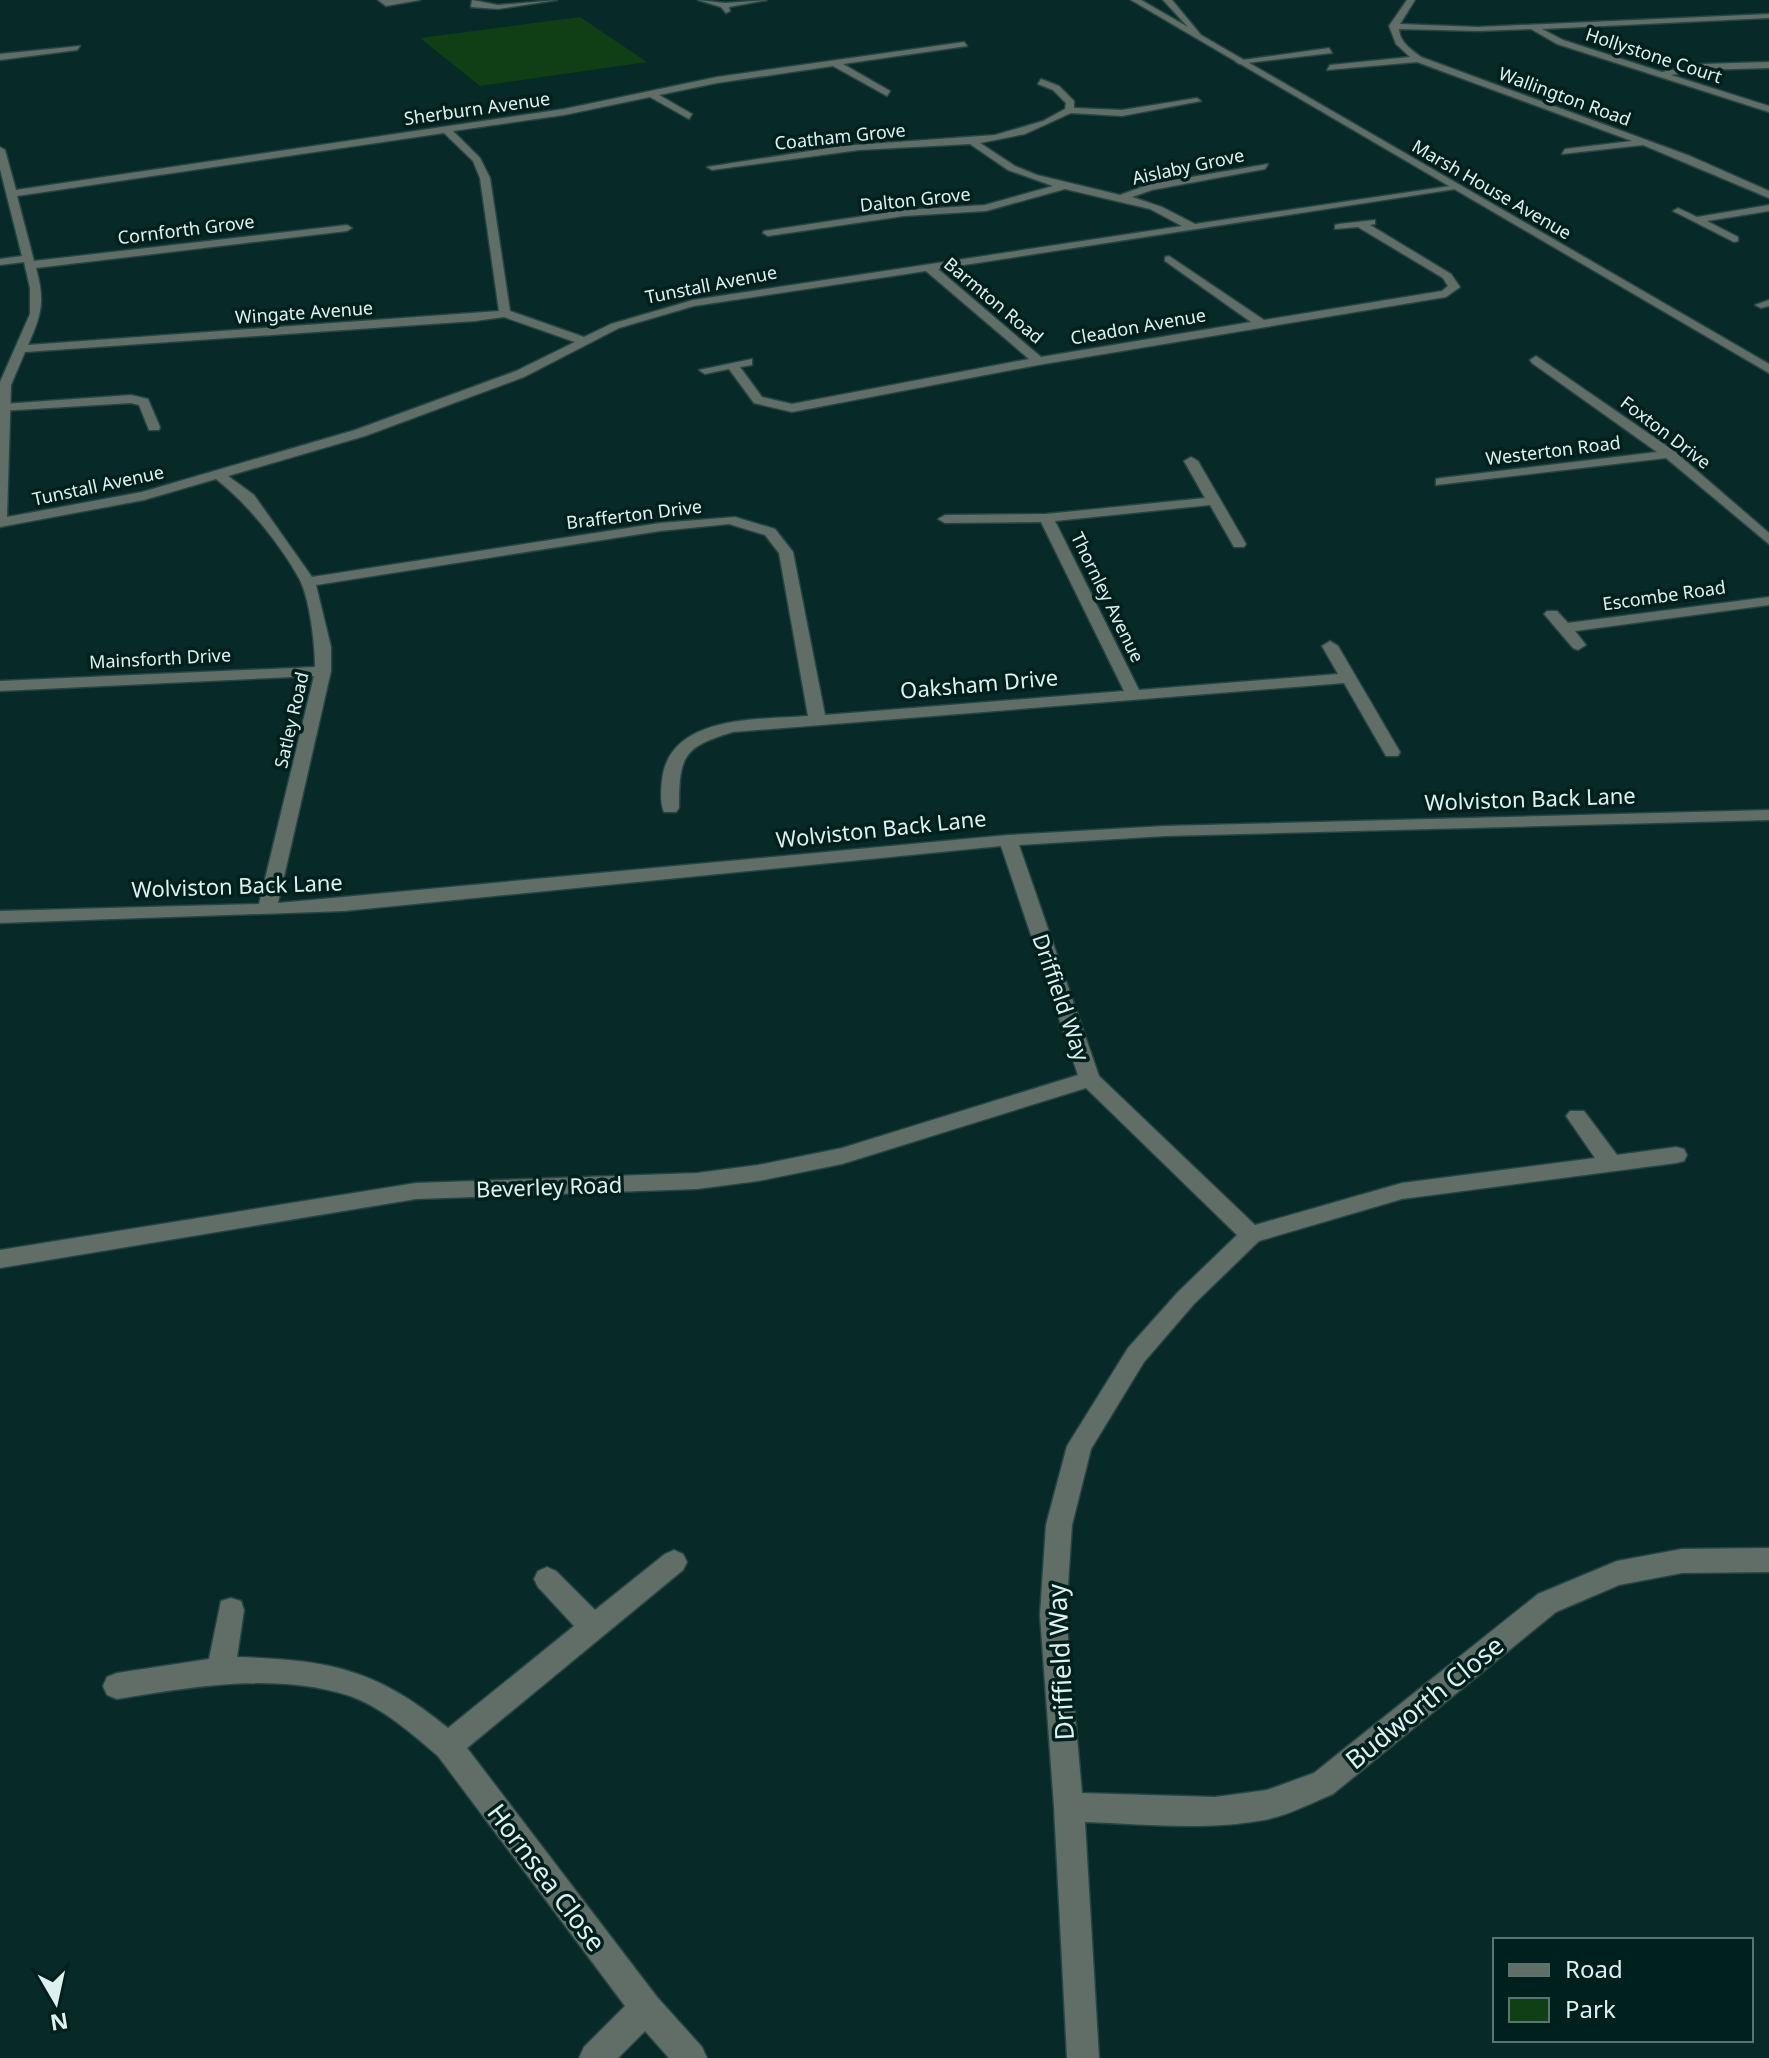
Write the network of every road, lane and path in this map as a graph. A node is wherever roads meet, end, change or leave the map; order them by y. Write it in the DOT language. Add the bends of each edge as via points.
graph roads {
  1 [pos="382,0"];
  2 [pos="416,0"];
  3 [pos="476,0"];
  4 [pos="553,0"];
  5 [pos="579,0"];
  6 [pos="593,0"];
  7 [pos="702,0"];
  8 [pos="763,0"];
  9 [pos="1117,0"];
  10 [pos="1167,0"];
  11 [pos="1411,0"];
  12 [pos="1137,1"];
  13 [pos="1769,16"];
  14 [pos="1393,26"];
  15 [pos="1531,26"];
  16 [pos="1199,37"];
  17 [pos="964,44"];
  18 [pos="77,48"];
  19 [pos="1329,51"];
  20 [pos="0,57"];
  21 [pos="1418,59"];
  22 [pos="1239,61"];
  23 [pos="835,63"];
  24 [pos="1769,65"];
  25 [pos="1330,68"];
  26 [pos="1661,74"];
  27 [pos="1041,82"];
  28 [pos="871,84"];
  29 [pos="854,86"];
  30 [pos="887,93"];
  31 [pos="652,94"];
  32 [pos="1197,101"];
  33 [pos="1147,102"];
  34 [pos="1158,107"];
  35 [pos="1769,109"];
  36 [pos="1069,110"];
  37 [pos="662,113"];
  38 [pos="446,129"];
  39 [pos="971,140"];
  40 [pos="1645,142"];
  41 [pos="0,150"];
  42 [pos="1585,162"];
  43 [pos="1265,166"];
  44 [pos="712,167"];
  45 [pos="1063,186"];
  46 [pos="1457,188"];
  47 [pos="7,191"];
  48 [pos="1767,193"];
  49 [pos="1118,199"];
  50 [pos="1769,208"];
  51 [pos="1678,211"];
  52 [pos="1696,220"];
  53 [pos="1375,222"];
  54 [pos="1360,224"];
  55 [pos="1192,227"];
  56 [pos="1339,227"];
  57 [pos="347,228"];
  58 [pos="768,233"];
  59 [pos="1734,239"];
  60 [pos="0,262"];
  61 [pos="29,262"];
  62 [pos="1153,262"];
  63 [pos="928,267"];
  64 [pos="505,313"];
  65 [pos="1261,324"];
  66 [pos="585,341"];
  67 [pos="18,347"];
  68 [pos="1536,360"];
  69 [pos="1038,361"];
  70 [pos="748,362"];
  71 [pos="732,365"];
  72 [pos="1769,369"];
  73 [pos="705,370"];
  74 [pos="3,408"];
  75 [pos="792,408"];
  76 [pos="778,421"];
  77 [pos="154,427"];
  78 [pos="1669,454"];
  79 [pos="1191,461"];
  80 [pos="1427,467"];
  81 [pos="219,475"];
  82 [pos="1212,501"];
  83 [pos="1046,518"];
  84 [pos="1769,518"];
  85 [pos="945,519"];
  86 [pos="1752,522"];
  87 [pos="0,523"];
  88 [pos="1769,540"];
  89 [pos="1239,544"];
  90 [pos="308,582"];
  91 [pos="1769,601"];
  92 [pos="1552,614"];
  93 [pos="1564,628"];
  94 [pos="1578,645"];
  95 [pos="1330,646"];
  96 [pos="323,671"];
  97 [pos="1348,678"];
  98 [pos="0,686"];
  99 [pos="1133,693"];
  100 [pos="817,718"];
  101 [pos="1392,752"];
  102 [pos="670,808"];
  103 [pos="1769,815"];
  104 [pos="1008,840"];
  105 [pos="267,910"];
  106 [pos="0,917"];
  107 [pos="1090,1079"];
  108 [pos="1577,1116"];
  109 [pos="1676,1155"];
  110 [pos="1610,1162"];
  111 [pos="1251,1235"];
  112 [pos="0,1259"];
  113 [pos="1769,1560"];
  114 [pos="674,1562"];
  115 [pos="547,1579"];
  116 [pos="231,1610"];
  117 [pos="592,1626"];
  118 [pos="221,1670"];
  119 [pos="117,1686"];
  120 [pos="448,1746"];
  121 [pos="1069,1807"];
  122 [pos="646,2008"];
  123 [pos="595,2058"];
  124 [pos="691,2058"];
  125 [pos="1083,2058"];
  1 -- 2 [label="street"];
  3 -- 4 [label="street" via="474,5 490,7"];
  5 -- 6 [label="street"];
  7 -- 8 [label="street" via="725,8"];
  9 -- 12 [label="street"];
  10 -- 16 [label="street, Marsh House Avenue"];
  11 -- 14 [label="street"];
  12 -- 16 [label="street, Marsh House Avenue"];
  13 -- 15 [label="street"];
  14 -- 15 [label="street"];
  14 -- 21 [label="street" via="1397,39"];
  15 -- 26 [label="street, Hollystone Court" via="1560,42"];
  16 -- 22 [label="street, Marsh House Avenue"];
  17 -- 23 [label="street, Sherburn Avenue"];
  18 -- 20 [label="street"];
  19 -- 22 [label="street"];
  21 -- 25 [label="street"];
  21 -- 40 [label="street, Wallington Road"];
  22 -- 46 [label="street, Marsh House Avenue"];
  23 -- 28 [label="street"];
  23 -- 31 [label="street, Sherburn Avenue"];
  24 -- 26 [label="street"];
  26 -- 35 [label="street, Hollystone Court"];
  27 -- 36 [label="street" via="1066,97"];
  28 -- 29 [label="street"];
  28 -- 30 [label="street"];
  31 -- 37 [label="street" via="684,113"];
  31 -- 38 [label="street, Sherburn Avenue"];
  32 -- 34 [label="street"];
  33 -- 34 [label="street"];
  34 -- 36 [label="street" via="1109,113"];
  36 -- 39 [label="street, Coatham Grove" via="1044,125"];
  38 -- 47 [label="street, Sherburn Avenue"];
  38 -- 64 [label="street" via="477,160 485,178"];
  39 -- 44 [label="street, Coatham Grove" via="862,147"];
  39 -- 45 [label="street" via="1011,168"];
  40 -- 42 [label="street" via="1560,150"];
  40 -- 48 [label="street, Wallington Road"];
  41 -- 47 [label="street"];
  43 -- 49 [label="street, Aislaby Grove" via="1150,187"];
  45 -- 49 [label="street"];
  45 -- 58 [label="street, Dalton Grove" via="986,208"];
  46 -- 55 [label="street, Tunstall Avenue"];
  46 -- 72 [label="street, Marsh House Avenue"];
  47 -- 61 [label="street"];
  49 -- 55 [label="street" via="1152,207"];
  50 -- 52 [label="street"];
  51 -- 52 [label="street"];
  52 -- 59 [label="street"];
  53 -- 54 [label="street"];
  54 -- 56 [label="street"];
  54 -- 65 [label="street, Cleadon Avenue" via="1447,276 1454,287 1446,294"];
  55 -- 63 [label="street, Tunstall Avenue"];
  57 -- 61 [label="street, Cornforth Grove"];
  60 -- 61 [label="street, Cornforth Grove"];
  61 -- 67 [label="street" via="36,314"];
  62 -- 65 [label="street" via="1175,258"];
  63 -- 66 [label="street, Tunstall Avenue" via="693,303 639,317"];
  63 -- 69 [label="street, Barmton Road"];
  64 -- 66 [label="street, Wingate Avenue"];
  64 -- 67 [label="street, Wingate Avenue"];
  65 -- 69 [label="street, Cleadon Avenue"];
  66 -- 81 [label="street, Tunstall Avenue" via="472,393"];
  67 -- 74 [label="street"];
  68 -- 78 [label="street, Foxton Drive"];
  69 -- 75 [label="street, Cleadon Avenue"];
  70 -- 71 [label="street"];
  71 -- 73 [label="street"];
  71 -- 75 [label="street, Cleadon Avenue" via="758,400"];
  74 -- 77 [label="street" via="131,399 144,402"];
  74 -- 87 [label="street"];
  75 -- 76 [label="street"];
  78 -- 80 [label="street, Westerton Road" via="1446,487"];
  78 -- 86 [label="street, Foxton Drive"];
  79 -- 82 [label="street"];
  81 -- 87 [label="street, Tunstall Avenue" via="144,496"];
  81 -- 90 [label="street, Satley Road" via="249,498"];
  82 -- 83 [label="street, Thornley Avenue"];
  82 -- 89 [label="street"];
  83 -- 85 [label="street, Thornley Avenue"];
  83 -- 99 [label="street, Thornley Avenue"];
  84 -- 86 [label="street"];
  86 -- 88 [label="street, Foxton Drive"];
  90 -- 96 [label="street, Satley Road"];
  90 -- 100 [label="street, Brafferton Drive" via="660,527 730,520 752,525 770,532 786,552"];
  91 -- 93 [label="street, Escombe Road"];
  92 -- 93 [label="street"];
  93 -- 94 [label="street"];
  95 -- 97 [label="street"];
  96 -- 98 [label="street, Mainsforth Drive"];
  96 -- 105 [label="street, Satley Road"];
  97 -- 99 [label="street, Oaksham Drive"];
  97 -- 101 [label="street"];
  99 -- 100 [label="street, Oaksham Drive"];
  100 -- 102 [label="street, Oaksham Drive" via="732,727 698,737 670,763"];
  103 -- 104 [label="street, Wolviston Back Lane"];
  104 -- 105 [label="street, Wolviston Back Lane"];
  104 -- 107 [label="street, Driffield Way"];
  105 -- 106 [label="street, Wolviston Back Lane"];
  107 -- 111 [label="street, Driffield Way"];
  107 -- 112 [label="street, Beverley Road" via="842,1156 758,1173 697,1181 416,1191"];
  108 -- 110 [label="street"];
  109 -- 110 [label="street, Driffield Way"];
  110 -- 111 [label="street, Driffield Way" via="1402,1191"];
  111 -- 121 [label="street, Driffield Way" via="1136,1355 1079,1446 1059,1525 1053,1615"];
  113 -- 121 [label="street, Budworth Close" via="1682,1561 1617,1573 1547,1603 1323,1784 1267,1805 1215,1812"];
  114 -- 117 [label="street"];
  115 -- 117 [label="street"];
  116 -- 118 [label="street"];
  117 -- 120 [label="street"];
  118 -- 119 [label="street, Hornsea Close"];
  118 -- 120 [label="street, Hornsea Close" via="294,1672 353,1683 408,1713"];
  120 -- 122 [label="street, Hornsea Close"];
  121 -- 125 [label="street, Driffield Way"];
  122 -- 123 [label="street"];
  122 -- 124 [label="street, Hornsea Close"];
}
